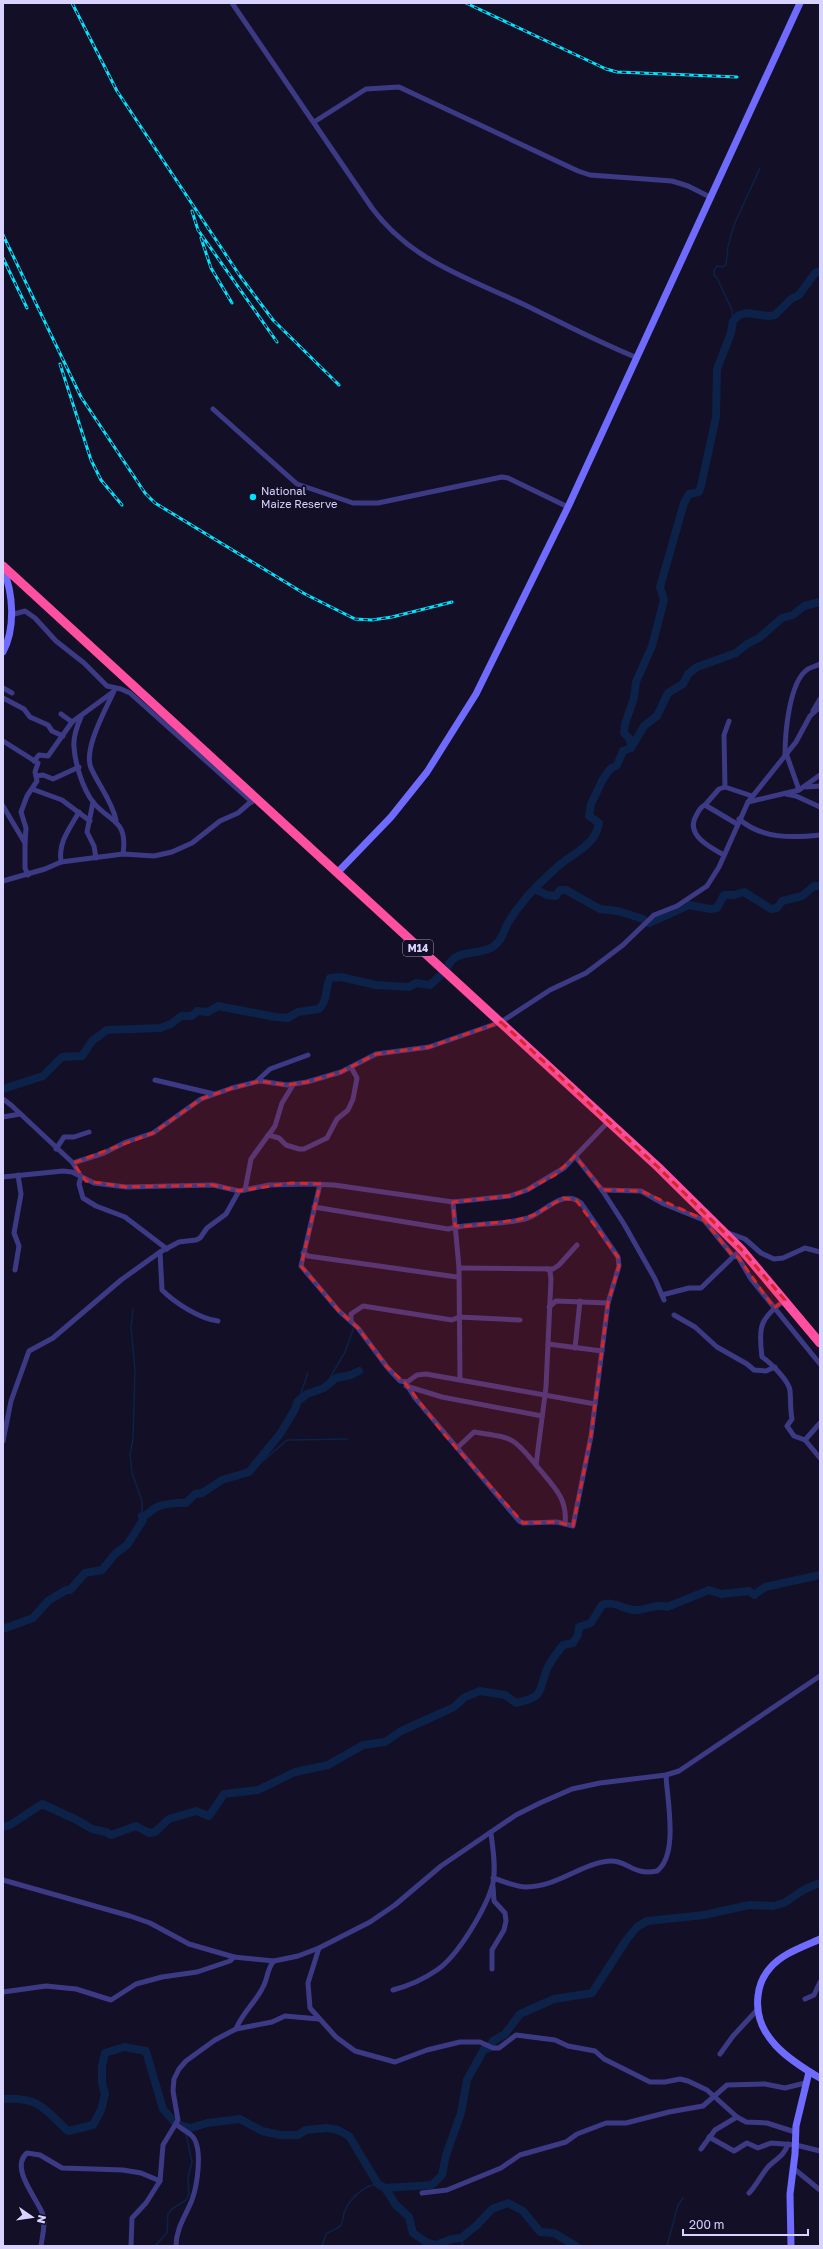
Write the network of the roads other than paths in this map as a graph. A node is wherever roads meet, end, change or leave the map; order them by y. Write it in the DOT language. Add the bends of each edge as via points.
graph roads {
  1 [pos="232,3"];
  2 [pos="800,3"];
  3 [pos="314,122"];
  4 [pos="710,197"];
  5 [pos="636,357"];
  6 [pos="213,409"];
  7 [pos="568,507"];
  8 [pos="3,567"];
  9 [pos="11,615"];
  10 [pos="3,652"];
  11 [pos="820,664"];
  12 [pos="133,686"];
  13 [pos="3,688"];
  14 [pos="121,689"];
  15 [pos="114,691"];
  16 [pos="12,693"];
  17 [pos="3,698"];
  18 [pos="820,699"];
  19 [pos="820,707"];
  20 [pos="813,712"];
  21 [pos="61,714"];
  22 [pos="81,717"];
  23 [pos="729,721"];
  24 [pos="72,722"];
  25 [pos="63,736"];
  26 [pos="3,741"];
  27 [pos="785,754"];
  28 [pos="34,761"];
  29 [pos="78,767"];
  30 [pos="820,775"];
  31 [pos="36,776"];
  32 [pos="820,786"];
  33 [pos="724,787"];
  34 [pos="805,787"];
  35 [pos="32,789"];
  36 [pos="799,790"];
  37 [pos="784,794"];
  38 [pos="752,796"];
  39 [pos="253,800"];
  40 [pos="93,802"];
  41 [pos="748,802"];
  42 [pos="705,805"];
  43 [pos="3,806"];
  44 [pos="820,807"];
  45 [pos="79,812"];
  46 [pos="90,821"];
  47 [pos="117,821"];
  48 [pos="738,821"];
  49 [pos="820,835"];
  50 [pos="25,843"];
  51 [pos="123,854"];
  52 [pos="724,855"];
  53 [pos="96,858"];
  54 [pos="61,862"];
  55 [pos="337,873"];
  56 [pos="28,874"];
  57 [pos="3,881"];
  58 [pos="501,1022"];
  59 [pos="308,1055"];
  60 [pos="351,1067"];
  61 [pos="155,1080"];
  62 [pos="256,1082"];
  63 [pos="293,1085"];
  64 [pos="214,1094"];
  65 [pos="3,1099"];
  66 [pos="20,1114"];
  67 [pos="3,1117"];
  68 [pos="608,1122"];
  69 [pos="88,1132"];
  70 [pos="268,1135"];
  71 [pos="56,1149"];
  72 [pos="576,1156"];
  73 [pos="73,1163"];
  74 [pos="18,1175"];
  75 [pos="3,1177"];
  76 [pos="81,1177"];
  77 [pos="320,1184"];
  78 [pos="245,1190"];
  79 [pos="602,1190"];
  80 [pos="239,1191"];
  81 [pos="453,1202"];
  82 [pos="314,1207"];
  83 [pos="703,1219"];
  84 [pos="716,1225"];
  85 [pos="455,1226"];
  86 [pos="723,1232"];
  87 [pos="577,1245"];
  88 [pos="167,1249"];
  89 [pos="741,1249"];
  90 [pos="160,1252"];
  91 [pos="820,1252"];
  92 [pos="303,1253"];
  93 [pos="733,1256"];
  94 [pos="558,1266"];
  95 [pos="458,1268"];
  96 [pos="547,1269"];
  97 [pos="15,1270"];
  98 [pos="458,1277"];
  99 [pos="551,1279"];
  100 [pos="550,1291"];
  101 [pos="785,1300"];
  102 [pos="556,1301"];
  103 [pos="580,1302"];
  104 [pos="608,1302"];
  105 [pos="549,1307"];
  106 [pos="774,1308"];
  107 [pos="674,1315"];
  108 [pos="459,1317"];
  109 [pos="520,1320"];
  110 [pos="218,1321"];
  111 [pos="351,1321"];
  112 [pos="820,1343"];
  113 [pos="548,1344"];
  114 [pos="575,1348"];
  115 [pos="602,1351"];
  116 [pos="820,1364"];
  117 [pos="776,1367"];
  118 [pos="460,1379"];
  119 [pos="406,1384"];
  120 [pos="546,1395"];
  121 [pos="596,1404"];
  122 [pos="542,1416"];
  123 [pos="820,1423"];
  124 [pos="805,1440"];
  125 [pos="3,1441"];
  126 [pos="457,1448"];
  127 [pos="820,1458"];
  128 [pos="536,1465"];
  129 [pos="565,1524"];
  130 [pos="820,1676"];
  131 [pos="666,1775"];
  132 [pos="491,1834"];
  133 [pos="3,1880"];
  134 [pos="493,1880"];
  135 [pos="820,1939"];
  136 [pos="319,1948"];
  137 [pos="234,1957"];
  138 [pos="274,1961"];
  139 [pos="492,1969"];
  140 [pos="820,1982"];
  141 [pos="393,1990"];
  142 [pos="3,1992"];
  143 [pos="805,1999"];
  144 [pos="758,2010"];
  145 [pos="319,2019"];
  146 [pos="236,2029"];
  147 [pos="720,2054"];
  148 [pos="809,2072"];
  149 [pos="819,2076"];
  150 [pos="805,2083"];
  151 [pos="714,2096"];
  152 [pos="737,2117"];
  153 [pos="176,2124"];
  154 [pos="795,2132"];
  155 [pos="709,2137"];
  156 [pos="792,2144"];
  157 [pos="701,2149"];
  158 [pos="820,2150"];
  159 [pos="793,2168"];
  160 [pos="160,2181"];
  161 [pos="820,2190"];
  162 [pos="422,2193"];
  163 [pos="749,2193"];
  164 [pos="41,2246"];
  165 [pos="131,2246"];
  166 [pos="176,2246"];
  167 [pos="791,2246"];
  1 -- 3 [label="street"];
  2 -- 4 [label="street"];
  3 -- 4 [label="street" via="366,90 399,88 578,171 590,175 672,181"];
  3 -- 5 [label="street" via="379,217 418,253 441,267"];
  4 -- 5 [label="street"];
  5 -- 7 [label="street"];
  6 -- 7 [label="street" via="297,484 353,503 378,503 502,477"];
  7 -- 55 [label="street" via="500,649 456,728 433,764 391,817"];
  8 -- 9 [label="street" via="10,584"];
  8 -- 12 [label="highway, M14"];
  9 -- 10 [label="street"];
  9 -- 14 [label="street" via="25,611 107,686"];
  11 -- 27 [label="street" via="808,669 797,682 786,728"];
  12 -- 14 [label="street"];
  12 -- 39 [label="highway, M14"];
  13 -- 16 [label="street"];
  14 -- 15 [label="street"];
  14 -- 39 [label="street" via="130,693"];
  15 -- 22 [label="street"];
  15 -- 47 [label="street" via="89,755 91,768 114,809"];
  17 -- 25 [label="street" via="24,708 30,717 48,725 52,732"];
  18 -- 20 [label="street"];
  19 -- 20 [label="street"];
  20 -- 27 [label="street"];
  21 -- 24 [label="street"];
  22 -- 24 [label="street"];
  22 -- 29 [label="street" via="74,746"];
  23 -- 33 [label="street" via="724,735"];
  24 -- 25 [label="street"];
  25 -- 28 [label="street" via="48,756 39,755"];
  26 -- 28 [label="street"];
  27 -- 36 [label="street"];
  27 -- 38 [label="street"];
  28 -- 31 [label="street" via="38,763"];
  29 -- 31 [label="street" via="53,779 43,775"];
  29 -- 40 [label="street"];
  30 -- 34 [label="street"];
  31 -- 35 [label="street" via="37,781"];
  32 -- 34 [label="street"];
  33 -- 38 [label="street"];
  33 -- 42 [label="street"];
  34 -- 36 [label="street"];
  35 -- 45 [label="street" via="62,800"];
  35 -- 50 [label="street" via="21,812 26,828"];
  36 -- 37 [label="street"];
  37 -- 41 [label="street"];
  37 -- 44 [label="street" via="796,796"];
  38 -- 41 [label="street"];
  39 -- 51 [label="street" via="243,810 220,821 192,843 172,852 154,856"];
  39 -- 55 [label="highway, M14"];
  40 -- 46 [label="street"];
  40 -- 47 [label="street"];
  41 -- 48 [label="street"];
  42 -- 48 [label="street"];
  42 -- 52 [label="street" via="694,820 696,835 710,848"];
  43 -- 50 [label="street"];
  45 -- 46 [label="street"];
  45 -- 54 [label="street" via="61,843"];
  46 -- 53 [label="street" via="87,832 94,846"];
  47 -- 51 [label="street" via="124,836"];
  48 -- 49 [label="street" via="777,836 797,838"];
  48 -- 52 [label="street"];
  50 -- 56 [label="street"];
  51 -- 53 [label="street"];
  52 -- 58 [label="street" via="713,879 702,891 677,906 654,915 623,945 586,973 550,990"];
  53 -- 54 [label="street"];
  54 -- 56 [label="street"];
  55 -- 58 [label="highway, M14"];
  56 -- 57 [label="street"];
  58 -- 60 [label="street" via="429,1047 376,1054"];
  58 -- 68 [label="highway, M14"];
  59 -- 62 [label="street" via="270,1069"];
  60 -- 63 [label="street" via="335,1075"];
  60 -- 70 [label="street" via="357,1078 353,1099 348,1110 337,1119 327,1138 299,1149"];
  61 -- 64 [label="street"];
  62 -- 63 [label="street"];
  62 -- 64 [label="street"];
  63 -- 70 [label="street" via="282,1103 275,1126"];
  64 -- 73 [label="street" via="201,1099 153,1133 121,1144 104,1154"];
  65 -- 66 [label="street"];
  66 -- 67 [label="street"];
  66 -- 71 [label="street"];
  68 -- 72 [label="street"];
  68 -- 84 [label="highway, M14"];
  69 -- 71 [label="street" via="74,1137 64,1137"];
  70 -- 78 [label="street" via="251,1159"];
  71 -- 73 [label="street"];
  72 -- 79 [label="street"];
  72 -- 81 [label="street" via="555,1174 527,1190 510,1196"];
  73 -- 76 [label="street"];
  74 -- 75 [label="street"];
  74 -- 76 [label="street" via="63,1171"];
  74 -- 97 [label="street" via="21,1194 14,1233 19,1246"];
  76 -- 80 [label="street" via="94,1183 126,1188 213,1186"];
  76 -- 88 [label="street" via="79,1184 83,1198 125,1217"];
  77 -- 78 [label="street" via="291,1183"];
  77 -- 81 [label="street"];
  77 -- 82 [label="street"];
  78 -- 80 [label="street"];
  79 -- 83 [label="street" via="636,1190 684,1213"];
  79 -- 93 [label="street" via="624,1224 663,1297 689,1288 702,1288"];
  80 -- 88 [label="street" via="226,1214 207,1228 200,1238 184,1240"];
  81 -- 85 [label="street"];
  82 -- 85 [label="street" via="448,1229"];
  82 -- 92 [label="street"];
  83 -- 84 [label="street"];
  83 -- 93 [label="street"];
  84 -- 86 [label="highway, M14"];
  85 -- 95 [label="street"];
  85 -- 104 [label="street" via="517,1220 534,1215 560,1200 576,1200 618,1257"];
  86 -- 89 [label="highway, M14"];
  86 -- 91 [label="street" via="745,1239 761,1253 774,1259 783,1258 805,1248"];
  87 -- 94 [label="street"];
  88 -- 90 [label="street"];
  89 -- 93 [label="street"];
  89 -- 101 [label="highway, M14"];
  90 -- 110 [label="street" via="162,1290 192,1312 206,1319"];
  90 -- 125 [label="street" via="121,1280 53,1338 29,1351 12,1400"];
  92 -- 98 [label="street" via="308,1256"];
  92 -- 111 [label="street" via="301,1266 339,1311"];
  93 -- 106 [label="street" via="738,1257 745,1271"];
  94 -- 96 [label="street"];
  94 -- 99 [label="street"];
  95 -- 96 [label="street"];
  95 -- 98 [label="street"];
  96 -- 99 [label="street" via="550,1271"];
  98 -- 108 [label="street"];
  99 -- 100 [label="street"];
  100 -- 102 [label="street"];
  100 -- 105 [label="street"];
  101 -- 106 [label="street"];
  101 -- 112 [label="highway, M14"];
  102 -- 103 [label="street"];
  102 -- 105 [label="street"];
  103 -- 104 [label="street"];
  103 -- 114 [label="street"];
  104 -- 115 [label="street"];
  105 -- 113 [label="street"];
  106 -- 116 [label="street"];
  106 -- 117 [label="street" via="764,1318 759,1336 762,1357"];
  107 -- 117 [label="street" via="695,1327 717,1348 754,1370 766,1371"];
  108 -- 109 [label="street"];
  108 -- 111 [label="street" via="452,1320 440,1319 361,1306 351,1314"];
  108 -- 118 [label="street"];
  111 -- 119 [label="street" via="387,1367"];
  113 -- 114 [label="street"];
  113 -- 120 [label="street"];
  114 -- 115 [label="street"];
  115 -- 121 [label="street"];
  117 -- 124 [label="street" via="790,1388 789,1404 792,1419 787,1426 794,1436"];
  118 -- 119 [label="street" via="421,1373"];
  118 -- 120 [label="street"];
  119 -- 122 [label="street" via="442,1397"];
  119 -- 126 [label="street"];
  120 -- 121 [label="street"];
  120 -- 122 [label="street"];
  121 -- 129 [label="street" via="573,1526"];
  122 -- 128 [label="street"];
  123 -- 124 [label="street"];
  124 -- 127 [label="street"];
  126 -- 128 [label="street" via="474,1432 510,1438 520,1445"];
  126 -- 129 [label="street" via="521,1522"];
  128 -- 129 [label="street" via="561,1496 567,1510"];
  130 -- 131 [label="street" via="689,1765"];
  131 -- 132 [label="street" via="611,1780 572,1789 516,1815"];
  131 -- 134 [label="street" via="670,1850 665,1862 657,1871 638,1872 624,1864 611,1861 584,1868 562,1880 529,1887"];
  132 -- 134 [label="street"];
  132 -- 136 [label="street" via="441,1866 395,1905 370,1922"];
  133 -- 137 [label="street" via="130,1916 150,1923 189,1944"];
  134 -- 139 [label="street" via="494,1901 505,1913 506,1921 504,1930 492,1950"];
  134 -- 141 [label="street" via="486,1901 472,1926 446,1962 409,1986"];
  135 -- 144 [label="street" via="787,1954 770,1967 761,1981"];
  136 -- 138 [label="street"];
  136 -- 145 [label="street" via="308,1983 310,2008"];
  137 -- 138 [label="street"];
  137 -- 142 [label="street" via="230,1961 197,1972 136,1984 111,2000 76,1989 46,1986"];
  138 -- 146 [label="street" via="263,1988 240,2019"];
  140 -- 143 [label="street" via="814,1995"];
  144 -- 147 [label="street"];
  144 -- 148 [label="street" via="762,2026 770,2040"];
  145 -- 146 [label="street" via="285,2016 272,2022"];
  145 -- 151 [label="street" via="345,2046 395,2062 427,2050 460,2042 500,2047 516,2035 555,2040 568,2046 595,2051 604,2059 645,2080 655,2083 680,2078 694,2083"];
  146 -- 153 [label="street" via="215,2040 179,2069 174,2085 174,2102 178,2116"];
  148 -- 149 [label="street"];
  148 -- 150 [label="street"];
  150 -- 151 [label="street" via="785,2088 765,2084 727,2085"];
  150 -- 154 [label="street"];
  151 -- 152 [label="street"];
  151 -- 162 [label="street" via="703,2106 630,2122 606,2123 577,2134 566,2142 520,2155 501,2168 447,2190"];
  152 -- 154 [label="street" via="752,2123 767,2123"];
  152 -- 155 [label="street" via="719,2126"];
  153 -- 160 [label="street" via="163,2145"];
  153 -- 166 [label="street" via="193,2137 198,2146 199,2157 194,2194 184,2214"];
  154 -- 156 [label="street"];
  155 -- 156 [label="street" via="734,2151 747,2143 758,2148 767,2143"];
  155 -- 157 [label="street"];
  156 -- 158 [label="street"];
  156 -- 159 [label="street"];
  156 -- 163 [label="street" via="776,2162 770,2164"];
  159 -- 161 [label="street"];
  159 -- 167 [label="street" via="789,2208"];
  160 -- 164 [label="street" via="141,2173 123,2170 62,2168 40,2155 27,2153 23,2157 22,2168 26,2184 43,2215"];
  160 -- 165 [label="street" via="146,2203 132,2218"];
}
